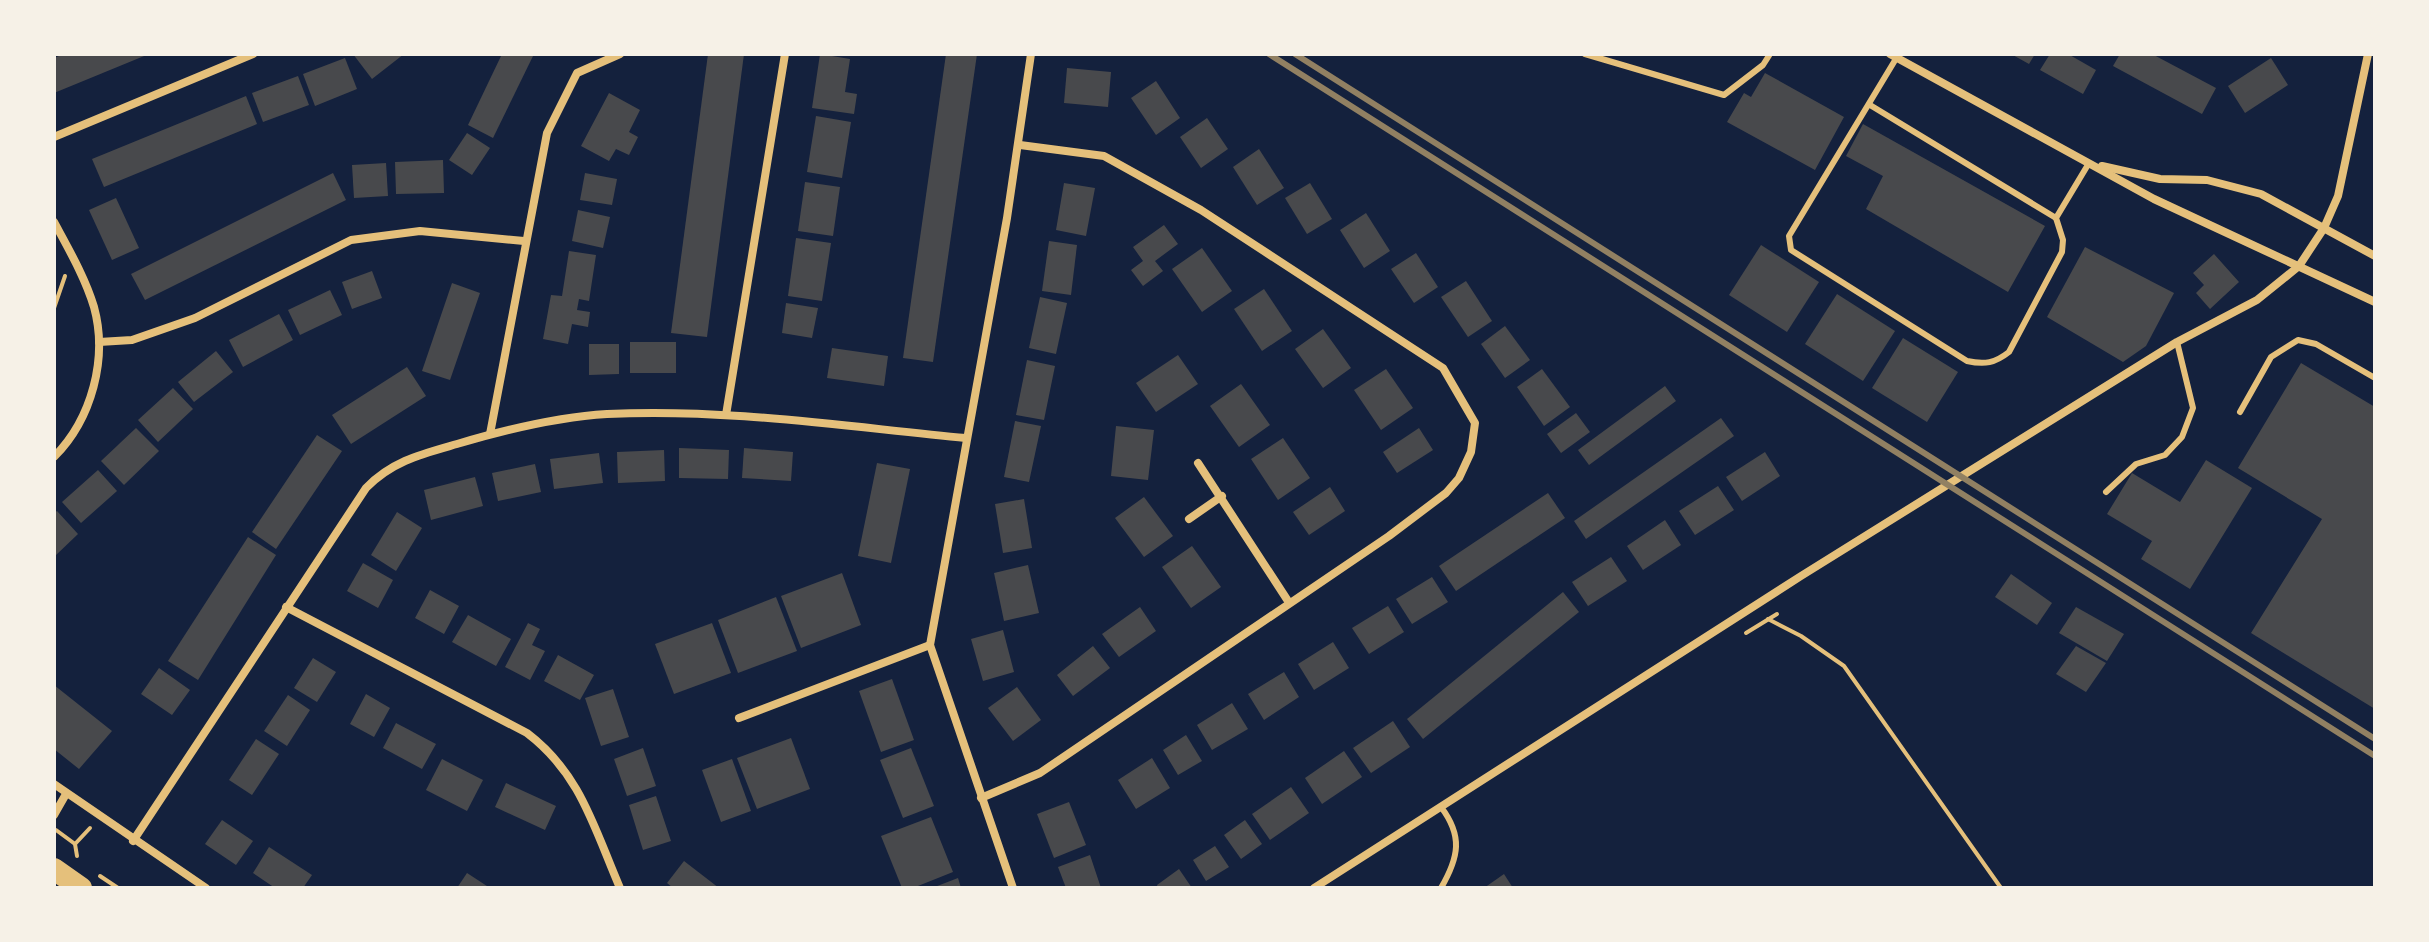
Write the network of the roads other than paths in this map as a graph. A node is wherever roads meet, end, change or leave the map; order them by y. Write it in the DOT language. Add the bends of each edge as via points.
graph roads {
  1 [pos="253,54"];
  2 [pos="620,54"];
  3 [pos="785,54"];
  4 [pos="1031,54"];
  5 [pos="1585,54"];
  6 [pos="1770,54"];
  7 [pos="2368,54"];
  8 [pos="1894,56"];
  9 [pos="1870,105"];
  10 [pos="54,137"];
  11 [pos="1020,145"];
  12 [pos="2089,163"];
  13 [pos="2056,218"];
  14 [pos="54,222"];
  15 [pos="2324,228"];
  16 [pos="524,241"];
  17 [pos="2375,256"];
  18 [pos="2299,266"];
  19 [pos="2375,302"];
  20 [pos="99,342"];
  21 [pos="2177,342"];
  22 [pos="2375,378"];
  23 [pos="2240,412"];
  24 [pos="726,415"];
  25 [pos="490,434"];
  26 [pos="966,438"];
  27 [pos="54,457"];
  28 [pos="1198,463"];
  29 [pos="2106,492"];
  30 [pos="1222,496"];
  31 [pos="1189,519"];
  32 [pos="1288,601"];
  33 [pos="286,607"];
  34 [pos="930,645"];
  35 [pos="739,718"];
  36 [pos="54,784"];
  37 [pos="66,794"];
  38 [pos="981,798"];
  39 [pos="1441,807"];
  40 [pos="54,815"];
  41 [pos="133,841"];
  42 [pos="54,869"];
  43 [pos="81,888"];
  44 [pos="206,888"];
  45 [pos="620,888"];
  46 [pos="1013,888"];
  47 [pos="1314,888"];
  48 [pos="1441,888"];
  1 -- 10 [label="street"];
  2 -- 16 [label="street" via="577,73 547,133"];
  3 -- 24 [label="street"];
  4 -- 11 [label="street"];
  5 -- 6 [label="lane" via="1724,95"];
  7 -- 15 [label="street" via="2338,196"];
  8 -- 9 [label="lane"];
  8 -- 12 [label="street"];
  9 -- 13 [label="lane"];
  9 -- 13 [label="lane" via="1789,236 1791,250 1967,361 1983,364 2009,352 2062,252"];
  11 -- 26 [label="street"];
  11 -- 32 [label="street" via="1104,156 1201,210 1443,368 1461,396 1475,423 1471,452 1459,478 1389,536"];
  12 -- 13 [label="lane"];
  12 -- 15 [label="street" via="2160,179 2229,184 2261,194"];
  12 -- 18 [label="street"];
  14 -- 20 [label="street" via="94,306"];
  15 -- 17 [label="street"];
  15 -- 18 [label="street"];
  16 -- 20 [label="street" via="420,231 351,240 195,318 132,340"];
  16 -- 25 [label="street"];
  18 -- 19 [label="street"];
  18 -- 21 [label="street" via="2257,300"];
  20 -- 27 [label="street" via="89,401 76,431"];
  21 -- 29 [label="lane" via="2193,408 2182,437 2165,455 2136,464"];
  21 -- 39 [label="street"];
  22 -- 23 [label="lane" via="2316,344 2298,340 2271,357"];
  24 -- 25 [label="street" via="605,414"];
  24 -- 26 [label="street"];
  25 -- 33 [label="street" via="385,469 366,488"];
  26 -- 34 [label="street"];
  28 -- 30 [label="street"];
  30 -- 31 [label="street"];
  30 -- 32 [label="street"];
  32 -- 38 [label="street" via="1040,773"];
  33 -- 41 [label="street"];
  33 -- 45 [label="street" via="527,733 554,753 571,776"];
  34 -- 35 [label="street"];
  34 -- 38 [label="street"];
  36 -- 37 [label="street"];
  37 -- 40 [label="street"];
  37 -- 41 [label="street"];
  38 -- 46 [label="street"];
  39 -- 47 [label="street"];
  39 -- 48 [label="lane" via="1454,824 1457,844"];
  41 -- 44 [label="street"];
  42 -- 43 [label="highway"];
}
